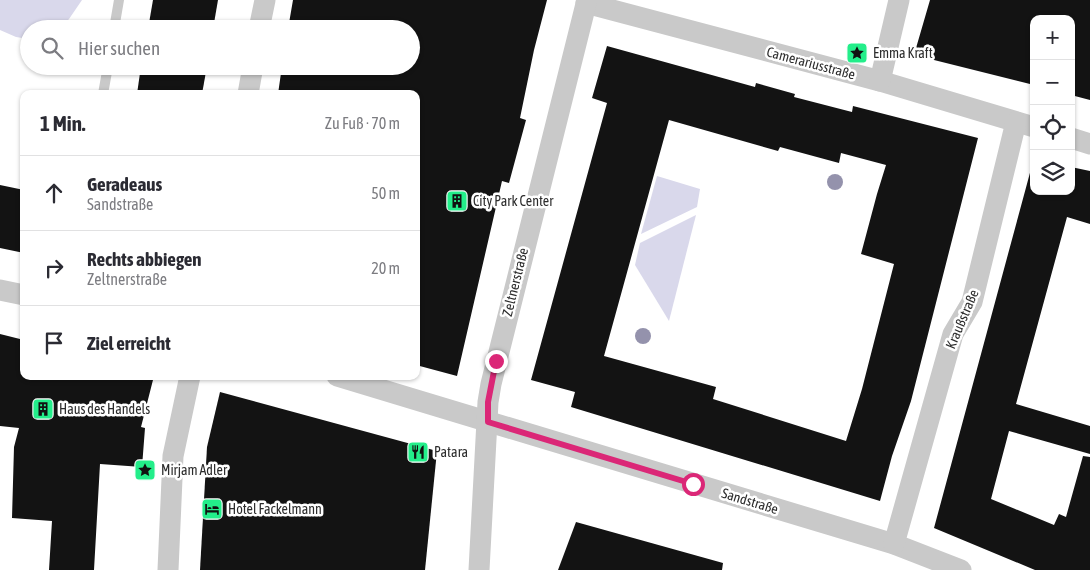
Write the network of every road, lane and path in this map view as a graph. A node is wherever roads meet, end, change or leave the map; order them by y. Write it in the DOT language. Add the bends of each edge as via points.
graph roads {
  1 [pos="119,0"];
  2 [pos="264,0"];
  3 [pos="899,0"];
  4 [pos="587,1"];
  5 [pos="116,20"];
  6 [pos="261,20"];
  7 [pos="106,75"];
  8 [pos="251,75"];
  9 [pos="880,81"];
  10 [pos="104,90"];
  11 [pos="249,90"];
  12 [pos="1025,125"];
  13 [pos="1075,139"];
  14 [pos="1090,144"];
  15 [pos="0,290"];
  16 [pos="20,294"];
  17 [pos="189,380"];
  18 [pos="350,380"];
  19 [pos="488,422"];
  20 [pos="894,544"];
  21 [pos="168,570"];
  22 [pos="479,570"];
  23 [pos="960,570"];
  1 -- 5 [label="lane"];
  2 -- 6 [label="street"];
  3 -- 9 [label="street"];
  4 -- 9 [label="street, Camerariusstraße"];
  4 -- 19 [label="street, Zeltnerstraße" via="496,361 488,402"];
  7 -- 10 [label="lane"];
  8 -- 11 [label="street"];
  9 -- 12 [label="street, Camerariusstraße"];
  12 -- 20 [label="street, Kraußstraße" via="972,302 953,334"];
  13 -- 14 [label="street"];
  15 -- 16 [label="street"];
  17 -- 21 [label="street" via="174,456"];
  18 -- 19 [label="street, Sandstraße"];
  19 -- 20 [label="street, Sandstraße"];
  19 -- 22 [label="street, Zeltnerstraße"];
  20 -- 23 [label="street, Sandstraße"];
}
